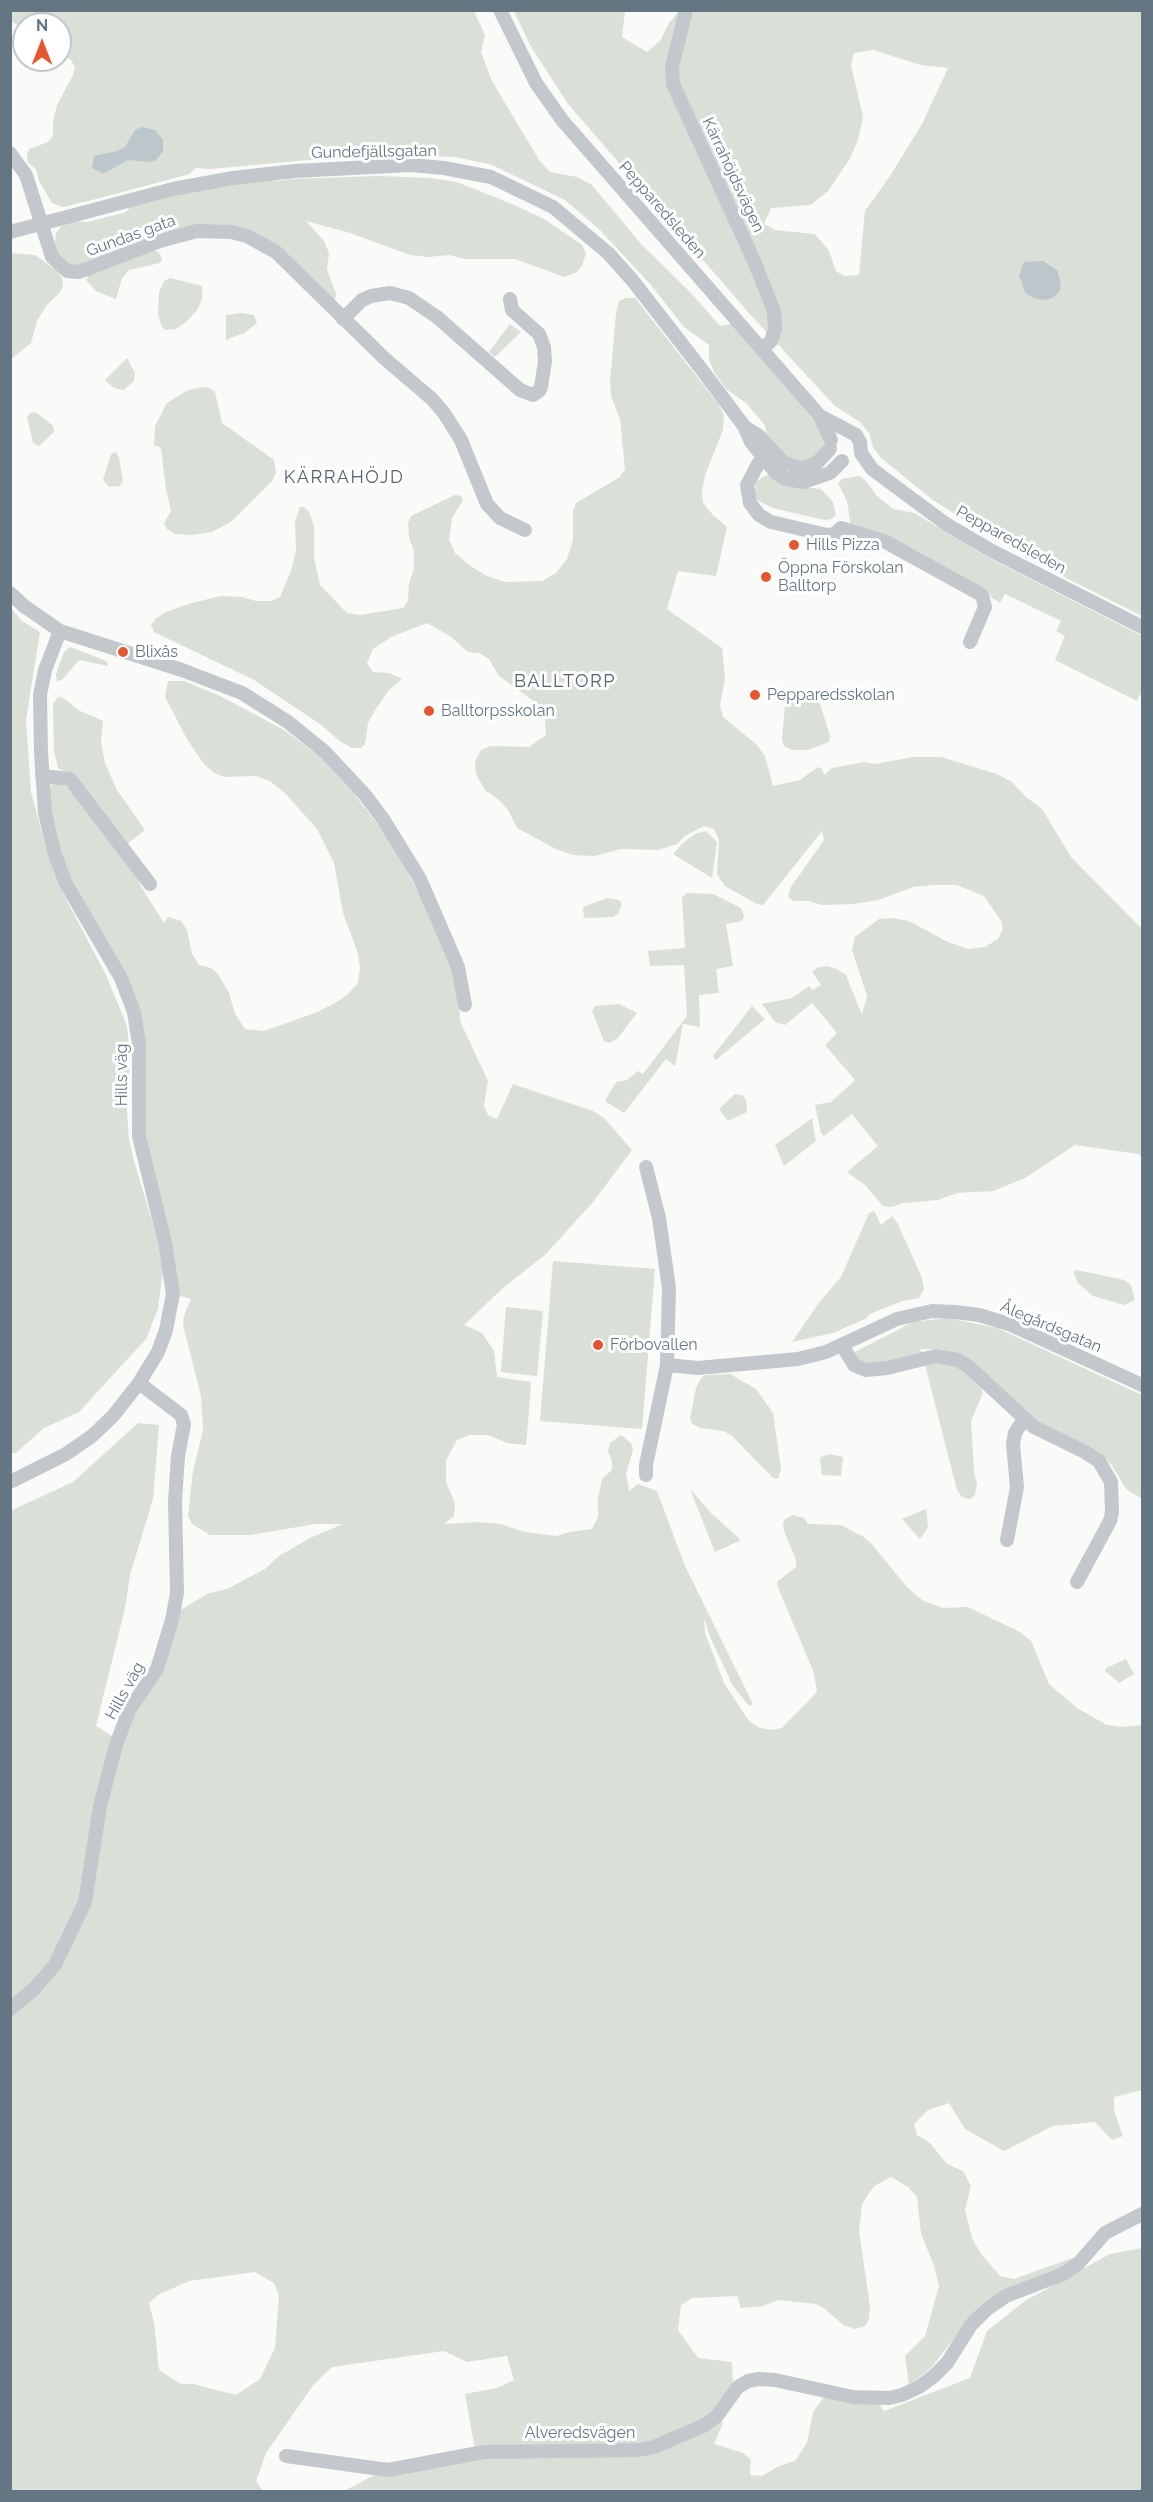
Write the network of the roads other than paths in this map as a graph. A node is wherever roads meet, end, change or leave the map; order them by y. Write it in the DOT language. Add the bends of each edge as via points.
graph roads {
  1 [pos="500,10"];
  2 [pos="686,10"];
  3 [pos="10,153"];
  4 [pos="40,224"];
  5 [pos="10,232"];
  6 [pos="510,299"];
  7 [pos="343,320"];
  8 [pos="762,349"];
  9 [pos="820,416"];
  10 [pos="849,431"];
  11 [pos="830,445"];
  12 [pos="860,449"];
  13 [pos="769,456"];
  14 [pos="845,462"];
  15 [pos="872,469"];
  16 [pos="525,530"];
  17 [pos="10,593"];
  18 [pos="1143,627"];
  19 [pos="60,631"];
  20 [pos="970,642"];
  21 [pos="42,776"];
  22 [pos="150,884"];
  23 [pos="465,1005"];
  24 [pos="646,1167"];
  25 [pos="842,1345"];
  26 [pos="667,1365"];
  27 [pos="139,1383"];
  28 [pos="1143,1385"];
  29 [pos="1024,1419"];
  30 [pos="646,1475"];
  31 [pos="10,1482"];
  32 [pos="1007,1540"];
  33 [pos="1077,1582"];
  34 [pos="10,2009"];
  35 [pos="1143,2214"];
  36 [pos="286,2456"];
  1 -- 8 [label="street, Pepparedsleden" via="536,83 562,120"];
  2 -- 8 [label="street, Kärrahöjdsvägen" via="672,67 673,84 774,311 775,329 771,341"];
  3 -- 4 [label="street, Gundas gata" via="26,175"];
  4 -- 5 [label="street, Gundefjällsgatan"];
  4 -- 7 [label="street, Gundas gata" via="52,257 61,268 72,272 180,235 215,231 247,236 284,258"];
  4 -- 13 [label="street, Gundefjällsgatan" via="174,189 295,171 411,165 491,177 554,207 608,253 744,426 751,442"];
  6 -- 7 [label="street" via="512,310 539,334 544,347 546,361 541,387 533,395 520,390 437,316 409,298 390,293 371,296"];
  7 -- 16 [label="street, Gundas gata" via="432,399 461,440 487,504 500,518"];
  8 -- 9 [label="street, Pepparedsleden"];
  9 -- 10 [label="street, Pepparedsleden"];
  9 -- 11 [label="street, Pepparedsleden"];
  10 -- 11 [label="street" via="837,433"];
  10 -- 12 [label="street" via="858,437"];
  11 -- 13 [label="street, Gundefjällsgatan" via="817,464 803,468"];
  11 -- 14 [label="street" via="834,457"];
  12 -- 14 [label="street" via="856,457"];
  12 -- 15 [label="street, Pepparedsleden"];
  13 -- 14 [label="street, Gundefjällsgatan" via="775,472 804,482 830,473"];
  13 -- 20 [label="street" via="753,471 747,485 750,503 759,515 771,522 827,535 841,528 884,541 982,595 986,607"];
  14 -- 15 [label="street, Pepparedsleden"];
  15 -- 18 [label="street, Pepparedsleden" via="967,537"];
  17 -- 19 [label="street"];
  19 -- 21 [label="street" via="40,695"];
  19 -- 23 [label="street" via="242,693 326,752 383,819 420,879 458,967"];
  21 -- 22 [label="street" via="70,779"];
  21 -- 27 [label="street, Hills väg" via="48,826 65,882 121,978 137,1026 139,1136 173,1294 158,1352"];
  24 -- 26 [label="street" via="669,1279"];
  25 -- 26 [label="street, Ålegårdsgatan" via="812,1356 770,1363 698,1368"];
  25 -- 28 [label="street, Ålegårdsgatan" via="897,1319 932,1311 967,1313 1009,1324"];
  25 -- 29 [label="street" via="854,1365 866,1370 936,1356 958,1360"];
  26 -- 30 [label="street"];
  27 -- 31 [label="street, Hills väg" via="92,1436"];
  27 -- 34 [label="street, Hills väg" via="184,1420 175,1502 177,1593 172,1620 157,1669 129,1710 116,1745 100,1806 85,1902 55,1965"];
  29 -- 32 [label="street" via="1013,1444 1017,1487"];
  29 -- 33 [label="street" via="1039,1431 1094,1456 1111,1482 1110,1521"];
  35 -- 36 [label="street, Alveredsvägen" via="1105,2233 1078,2264 1063,2274 1006,2296 987,2309 934,2376 902,2395 853,2397 759,2379 738,2387 717,2416 705,2425 639,2450 495,2451 388,2470"];
}
